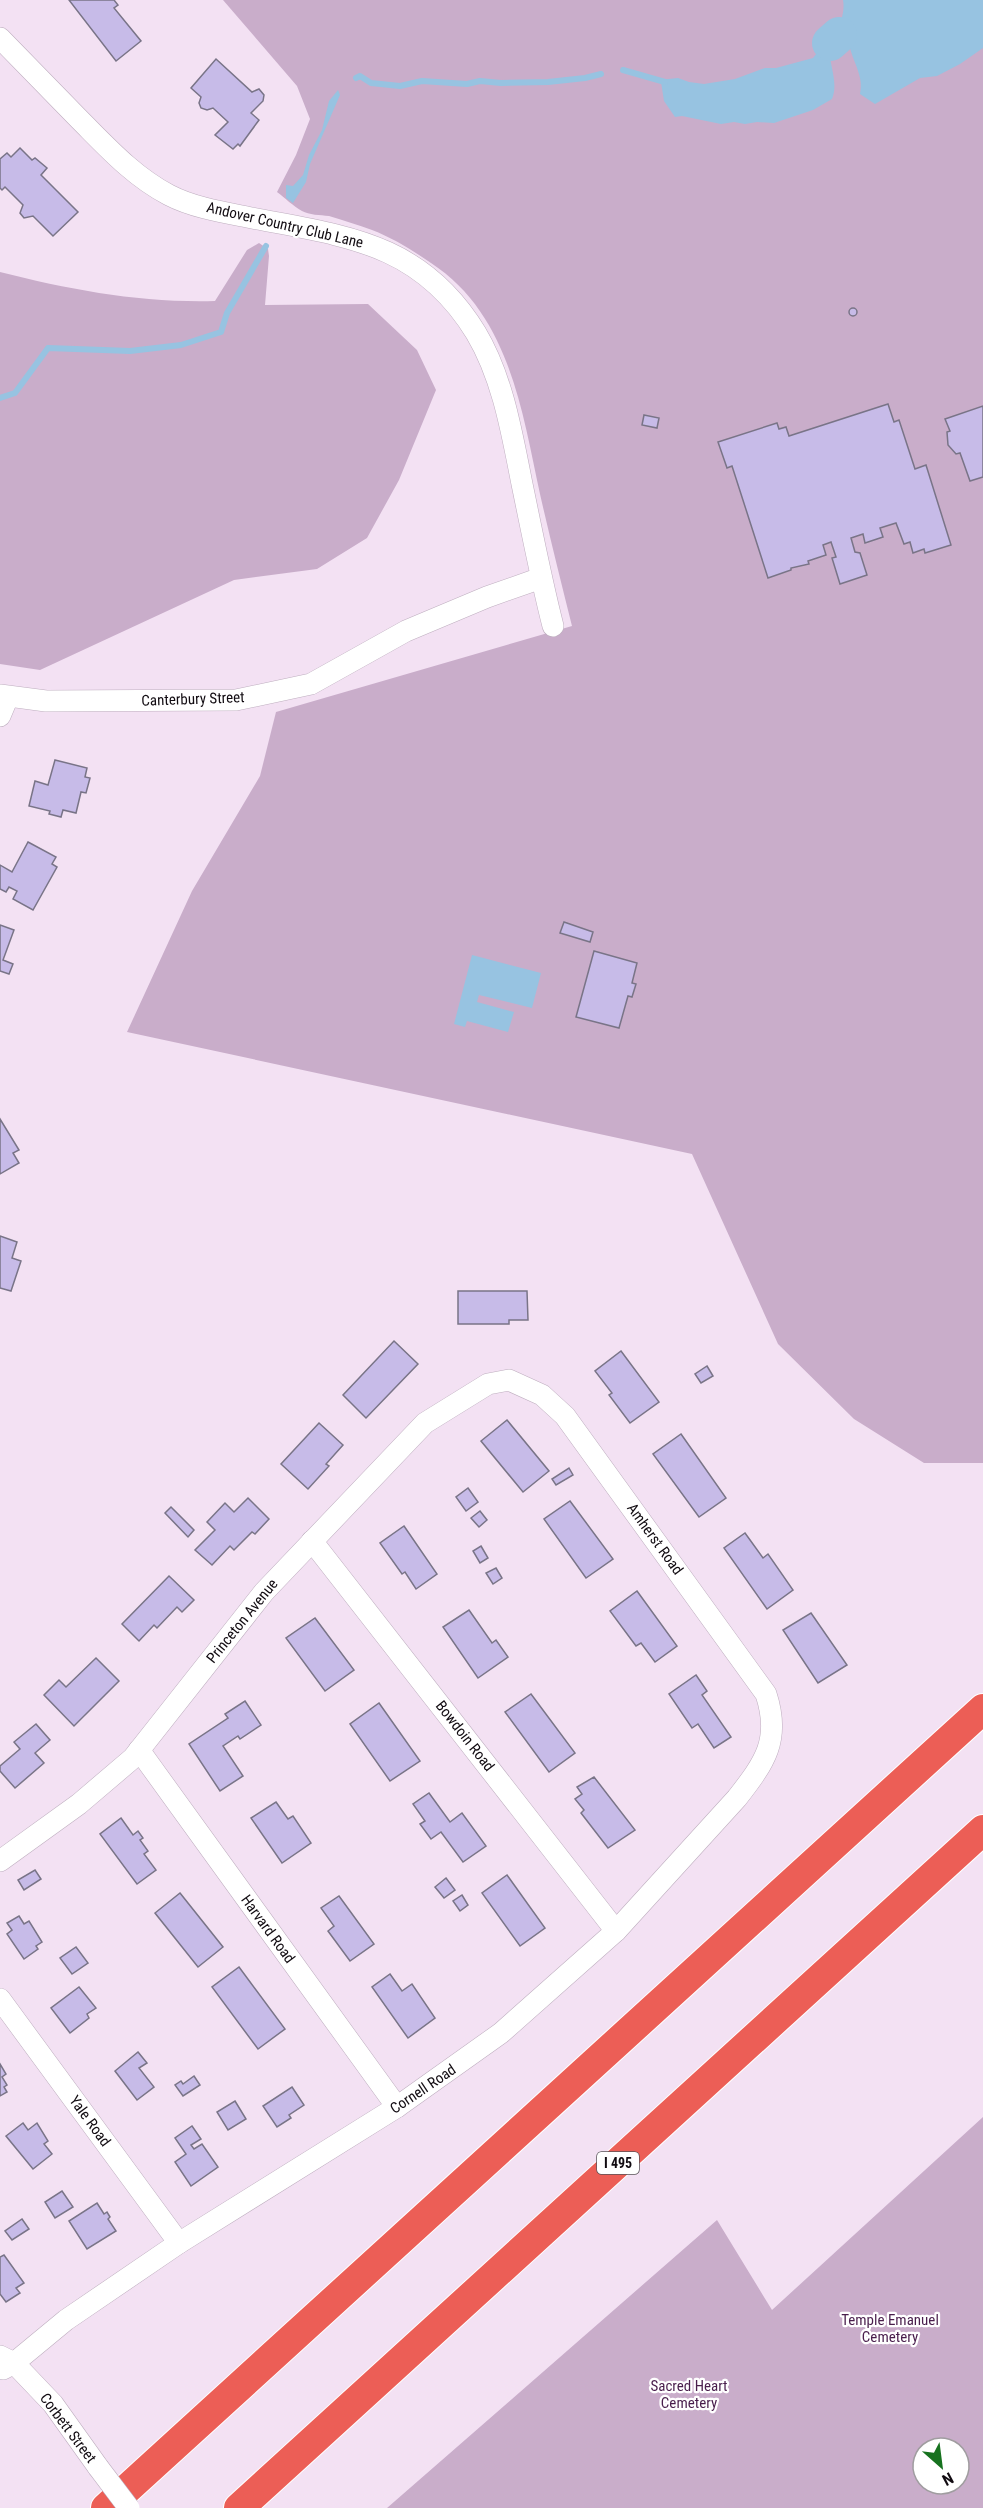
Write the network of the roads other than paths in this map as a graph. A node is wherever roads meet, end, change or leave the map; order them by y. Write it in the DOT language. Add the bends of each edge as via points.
graph roads {
  1 [pos="0,38"];
  2 [pos="541,578"];
  3 [pos="553,626"];
  4 [pos="3,703"];
  5 [pos="488,1384"];
  6 [pos="312,1542"];
  7 [pos="983,1709"];
  8 [pos="771,1744"];
  9 [pos="139,1750"];
  10 [pos="983,1830"];
  11 [pos="0,1861"];
  12 [pos="616,1931"];
  13 [pos="0,1999"];
  14 [pos="397,2107"];
  15 [pos="179,2243"];
  16 [pos="5,2363"];
  17 [pos="106,2508"];
  18 [pos="129,2508"];
  19 [pos="239,2508"];
  1 -- 2 [label="street, Andover Country Club Lane" via="117,158 171,196 219,211 350,237 411,264 436,284 477,334 491,364 511,429"];
  2 -- 3 [label="street, Andover Country Club Lane"];
  2 -- 4 [label="street, Canterbury Street" via="406,631 311,684 236,700"];
  5 -- 6 [label="street, Princeton Avenue" via="425,1423"];
  5 -- 8 [label="street, Amherst Road" via="509,1380 542,1395 565,1416 766,1694 772,1717"];
  6 -- 9 [label="street, Princeton Avenue" via="264,1592"];
  6 -- 12 [label="street, Bowdoin Road"];
  7 -- 17 [label="highway"];
  8 -- 12 [label="street, Cornell Road" via="737,1798"];
  9 -- 11 [label="street, Princeton Avenue" via="79,1804"];
  9 -- 14 [label="street, Harvard Road"];
  10 -- 19 [label="highway, I 495"];
  12 -- 14 [label="street, Cornell Road" via="501,2033"];
  13 -- 15 [label="street, Yale Road"];
  14 -- 15 [label="street, Cornell Road"];
  15 -- 16 [label="street, Cornell Road"];
  16 -- 18 [label="street, Corbett Street, bridge" via="53,2404"];
}
